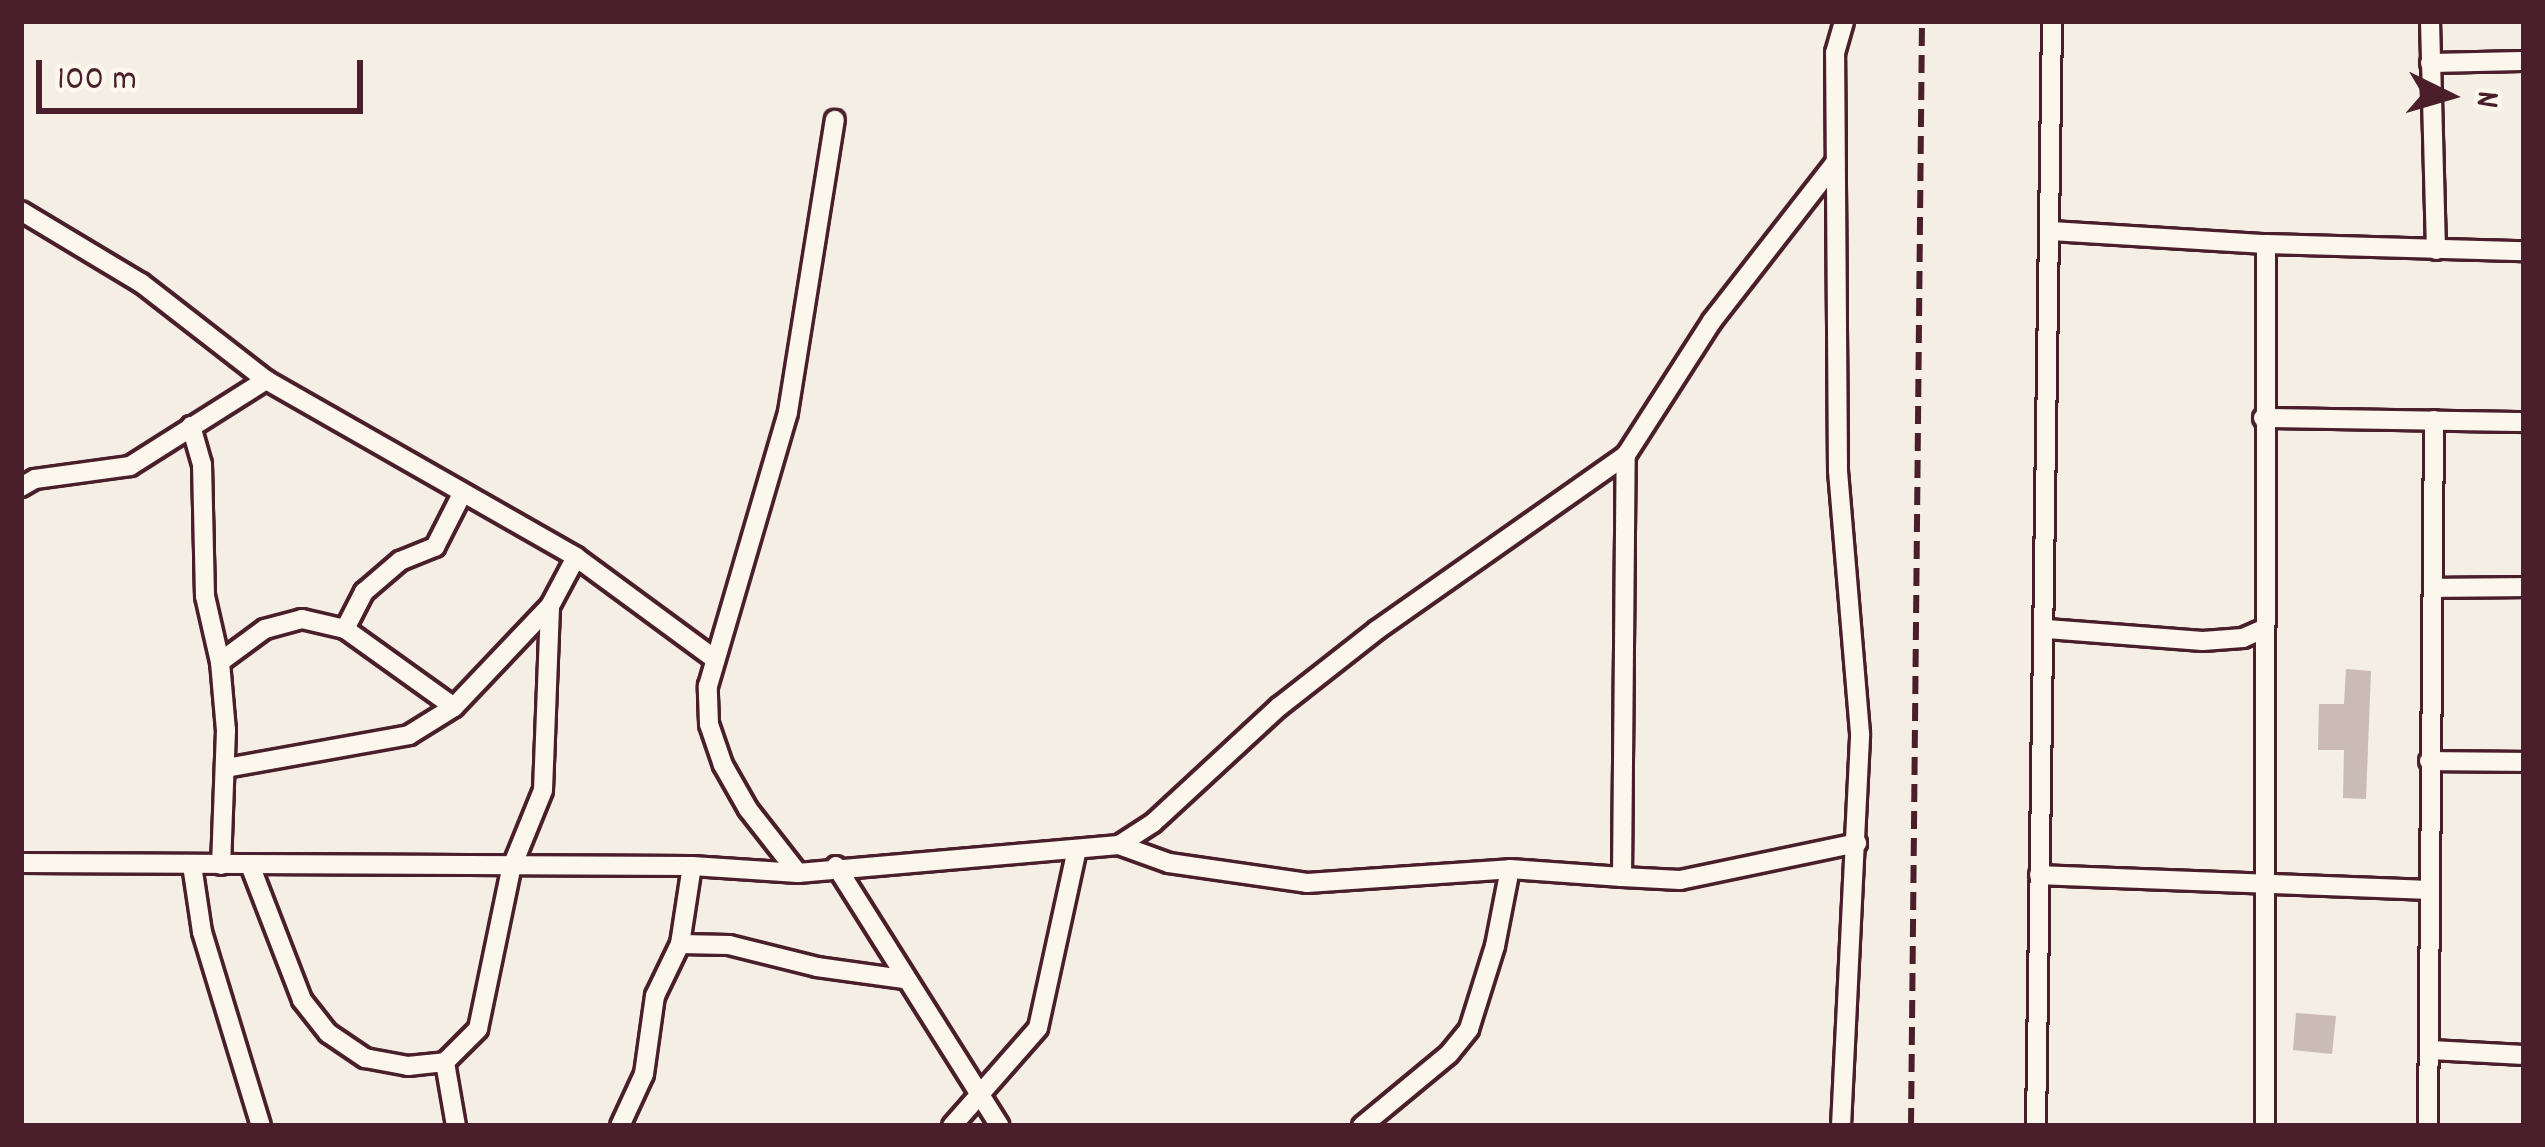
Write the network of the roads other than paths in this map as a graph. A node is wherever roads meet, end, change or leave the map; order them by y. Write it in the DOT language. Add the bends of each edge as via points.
graph roads {
  1 [pos="1844,21"];
  2 [pos="2052,21"];
  3 [pos="2430,21"];
  4 [pos="2524,61"];
  5 [pos="2430,63"];
  6 [pos="835,120"];
  7 [pos="1835,163"];
  8 [pos="21,211"];
  9 [pos="2051,231"];
  10 [pos="2266,244"];
  11 [pos="2435,250"];
  12 [pos="2524,251"];
  13 [pos="266,380"];
  14 [pos="2264,418"];
  15 [pos="2434,420"];
  16 [pos="2524,422"];
  17 [pos="191,426"];
  18 [pos="1626,455"];
  19 [pos="21,487"];
  20 [pos="462,494"];
  21 [pos="576,557"];
  22 [pos="2524,587"];
  23 [pos="2433,588"];
  24 [pos="550,606"];
  25 [pos="345,629"];
  26 [pos="2047,629"];
  27 [pos="2261,630"];
  28 [pos="716,659"];
  29 [pos="220,662"];
  30 [pos="454,707"];
  31 [pos="2429,760"];
  32 [pos="2524,762"];
  33 [pos="226,768"];
  34 [pos="1857,843"];
  35 [pos="1119,845"];
  36 [pos="1076,849"];
  37 [pos="21,863"];
  38 [pos="192,865"];
  39 [pos="221,865"];
  40 [pos="250,865"];
  41 [pos="692,866"];
  42 [pos="836,866"];
  43 [pos="1510,868"];
  44 [pos="511,869"];
  45 [pos="798,873"];
  46 [pos="2039,875"];
  47 [pos="1622,877"];
  48 [pos="2266,881"];
  49 [pos="2428,890"];
  50 [pos="680,944"];
  51 [pos="904,979"];
  52 [pos="2431,1050"];
  53 [pos="2524,1054"];
  54 [pos="445,1062"];
  55 [pos="980,1097"];
  56 [pos="261,1126"];
  57 [pos="456,1126"];
  58 [pos="620,1126"];
  59 [pos="952,1126"];
  60 [pos="1000,1126"];
  61 [pos="1362,1126"];
  62 [pos="1840,1126"];
  63 [pos="2036,1126"];
  64 [pos="2265,1126"];
  65 [pos="2428,1126"];
  1 -- 7 [label="street" via="1835,53"];
  2 -- 9 [label="street"];
  3 -- 5 [label="street"];
  4 -- 5 [label="street"];
  5 -- 11 [label="street"];
  6 -- 28 [label="street" via="788,412"];
  7 -- 18 [label="street" via="1712,321"];
  7 -- 34 [label="street" via="1838,470 1860,733"];
  8 -- 13 [label="street" via="141,283"];
  9 -- 10 [label="street"];
  9 -- 26 [label="street"];
  10 -- 11 [label="street"];
  10 -- 14 [label="street"];
  11 -- 12 [label="street"];
  13 -- 17 [label="street"];
  13 -- 20 [label="street"];
  14 -- 15 [label="street"];
  14 -- 27 [label="street"];
  15 -- 16 [label="street"];
  15 -- 23 [label="street"];
  17 -- 19 [label="street" via="130,466"];
  17 -- 29 [label="street"];
  18 -- 35 [label="street" via="1377,630"];
  18 -- 47 [label="street"];
  20 -- 21 [label="street"];
  20 -- 25 [label="street" via="435,547 400,561 364,592"];
  21 -- 24 [label="street"];
  21 -- 28 [label="street"];
  22 -- 23 [label="street"];
  23 -- 31 [label="street"];
  24 -- 30 [label="street"];
  24 -- 44 [label="street" via="542,790"];
  25 -- 29 [label="street" via="286,621"];
  25 -- 30 [label="street"];
  26 -- 27 [label="street" via="2203,640"];
  26 -- 46 [label="street"];
  27 -- 48 [label="street"];
  28 -- 45 [label="street" via="709,724 722,765"];
  29 -- 33 [label="street"];
  30 -- 33 [label="street" via="409,736 372,746"];
  31 -- 32 [label="street"];
  31 -- 49 [label="street"];
  33 -- 39 [label="street"];
  34 -- 47 [label="street" via="1680,880"];
  34 -- 62 [label="street"];
  35 -- 36 [label="street"];
  35 -- 43 [label="street" via="1168,863 1307,883"];
  36 -- 42 [label="street"];
  36 -- 55 [label="street" via="1038,1028"];
  37 -- 38 [label="street"];
  38 -- 39 [label="street"];
  38 -- 56 [label="street" via="202,932"];
  39 -- 40 [label="street"];
  40 -- 44 [label="street"];
  40 -- 54 [label="street" via="302,1000 328,1033 365,1058"];
  41 -- 44 [label="street"];
  41 -- 45 [label="street"];
  41 -- 50 [label="street"];
  42 -- 45 [label="street"];
  42 -- 51 [label="street"];
  43 -- 47 [label="street"];
  43 -- 61 [label="street" via="1469,1029"];
  44 -- 54 [label="street" via="483,1014"];
  46 -- 48 [label="street"];
  46 -- 63 [label="street"];
  48 -- 49 [label="street"];
  48 -- 64 [label="street"];
  49 -- 52 [label="street"];
  50 -- 51 [label="street" via="729,945"];
  50 -- 58 [label="street" via="655,996 644,1073"];
  51 -- 55 [label="street"];
  52 -- 53 [label="street"];
  52 -- 65 [label="street"];
  54 -- 57 [label="street"];
  55 -- 59 [label="street"];
  55 -- 60 [label="street"];
}
